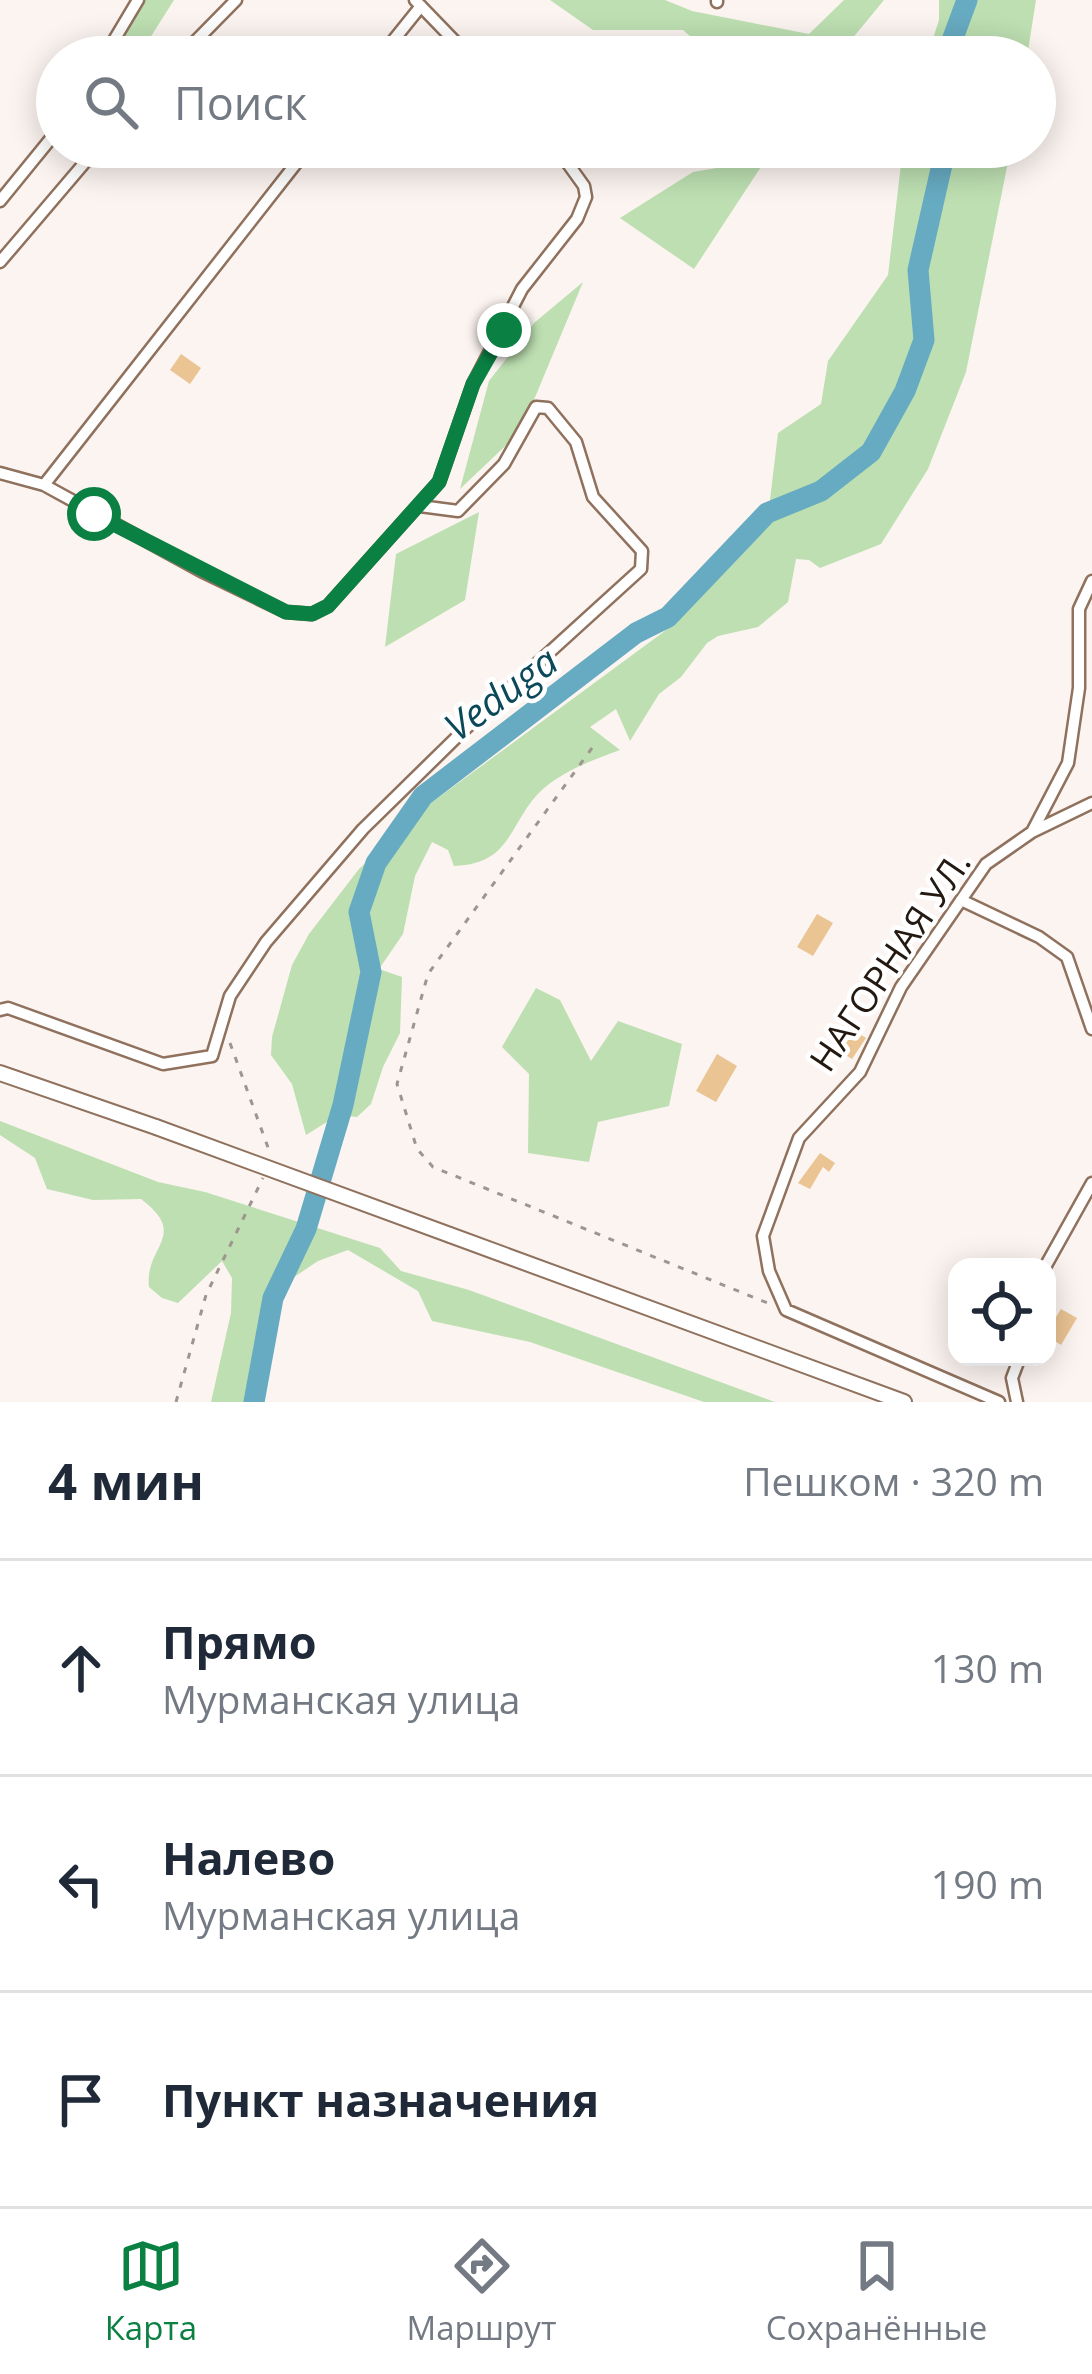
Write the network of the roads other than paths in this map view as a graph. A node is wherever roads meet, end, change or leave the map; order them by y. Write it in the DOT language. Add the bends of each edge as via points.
graph roads {
  1 [pos="138,0"];
  2 [pos="236,0"];
  3 [pos="418,3"];
  4 [pos="117,36"];
  5 [pos="201,36"];
  6 [pos="395,36"];
  7 [pos="450,36"];
  8 [pos="36,157"];
  9 [pos="80,168"];
  10 [pos="293,168"];
  11 [pos="574,168"];
  12 [pos="0,201"];
  13 [pos="0,262"];
  14 [pos="0,473"];
  15 [pos="44,485"];
  16 [pos="420,506"];
  17 [pos="1092,581"];
  18 [pos="1092,803"];
  19 [pos="1032,832"];
  20 [pos="961,900"];
  21 [pos="0,1010"];
  22 [pos="1092,1029"];
  23 [pos="0,1073"];
  24 [pos="1092,1183"];
  25 [pos="1051,1258"];
  26 [pos="1017,1366"];
  27 [pos="904,1402"];
  28 [pos="998,1402"];
  29 [pos="1017,1402"];
  1 -- 4 [label="street"];
  2 -- 5 [label="street"];
  3 -- 6 [label="street"];
  3 -- 7 [label="street"];
  8 -- 12 [label="street"];
  9 -- 13 [label="street"];
  10 -- 15 [label="street"];
  11 -- 16 [label="street" via="586,197 582,208 522,289 473,384 439,482"];
  14 -- 15 [label="street"];
  15 -- 16 [label="street" via="286,612 312,614"];
  16 -- 21 [label="street" via="458,511 504,464 536,407 548,408 576,442 592,497 642,551 641,569 363,829 230,996 212,1056 164,1064"];
  17 -- 19 [label="street, НАГОРНАЯ УЛ." via="1079,609 1068,763"];
  18 -- 19 [label="street"];
  19 -- 20 [label="street, НАГОРНАЯ УЛ." via="986,864"];
  20 -- 22 [label="street" via="1066,957"];
  20 -- 28 [label="street, НАГОРНАЯ УЛ." via="901,987 860,1072 799,1138 763,1236 786,1310"];
  23 -- 27 [label="main road, bridge"];
  24 -- 25 [label="street"];
  26 -- 29 [label="street"];
}
